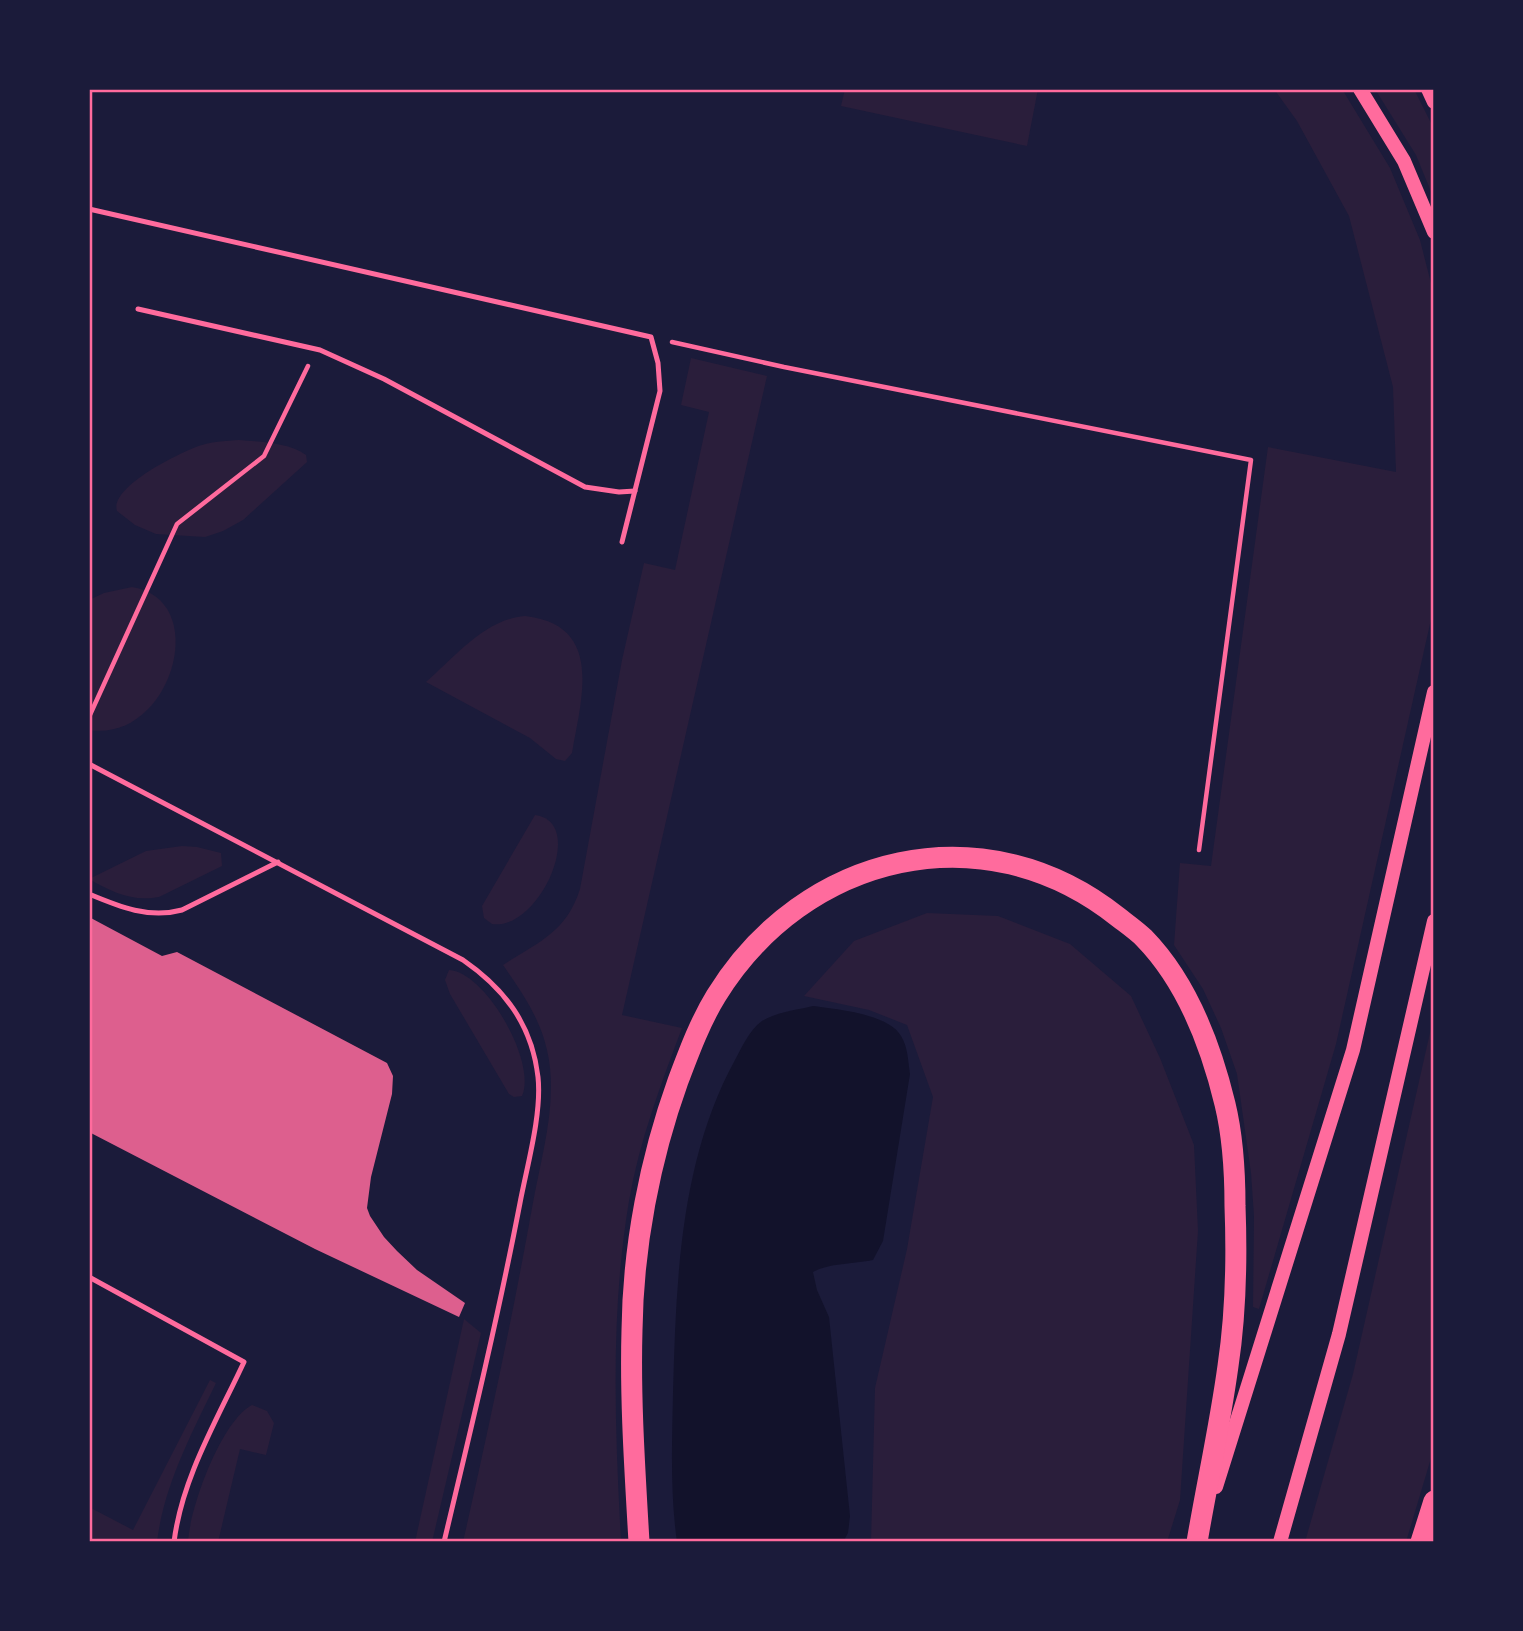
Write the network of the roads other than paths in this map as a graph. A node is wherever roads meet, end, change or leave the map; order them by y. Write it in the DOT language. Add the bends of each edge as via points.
graph roads {
  1 [pos="1360,89"];
  2 [pos="1428,89"];
  3 [pos="1434,102"];
  4 [pos="89,209"];
  5 [pos="1434,232"];
  6 [pos="138,309"];
  7 [pos="635,491"];
  8 [pos="622,542"];
  9 [pos="1434,692"];
  10 [pos="89,764"];
  11 [pos="278,862"];
  12 [pos="89,894"];
  13 [pos="1434,920"];
  14 [pos="89,1277"];
  15 [pos="1434,1501"];
  16 [pos="174,1542"];
  17 [pos="444,1542"];
  18 [pos="639,1542"];
  19 [pos="1198,1542"];
  20 [pos="1280,1542"];
  21 [pos="1422,1542"];
  1 -- 5 [label="main road" via="1404,161"];
  2 -- 3 [label="main road"];
  4 -- 7 [label="lane" via="651,337 660,391"];
  6 -- 7 [label="lane" via="316,349 384,379 585,487"];
  7 -- 8 [label="lane"];
  9 -- 19 [label="main road" via="1353,1050"];
  10 -- 11 [label="lane"];
  11 -- 12 [label="lane" via="169,914 120,907"];
  11 -- 17 [label="lane" via="483,974 510,1004 533,1055 538,1078 531,1144 503,1292"];
  13 -- 20 [label="main road" via="1339,1334"];
  14 -- 16 [label="lane" via="244,1362 195,1465"];
  15 -- 21 [label="highway"];
  18 -- 19 [label="highway" via="632,1328 639,1247 652,1169 692,1043 716,996 753,945 798,905 875,867 924,858 979,858 1033,869 1103,905 1144,938 1167,967 1211,1053 1227,1108 1235,1177 1235,1299"];
}
